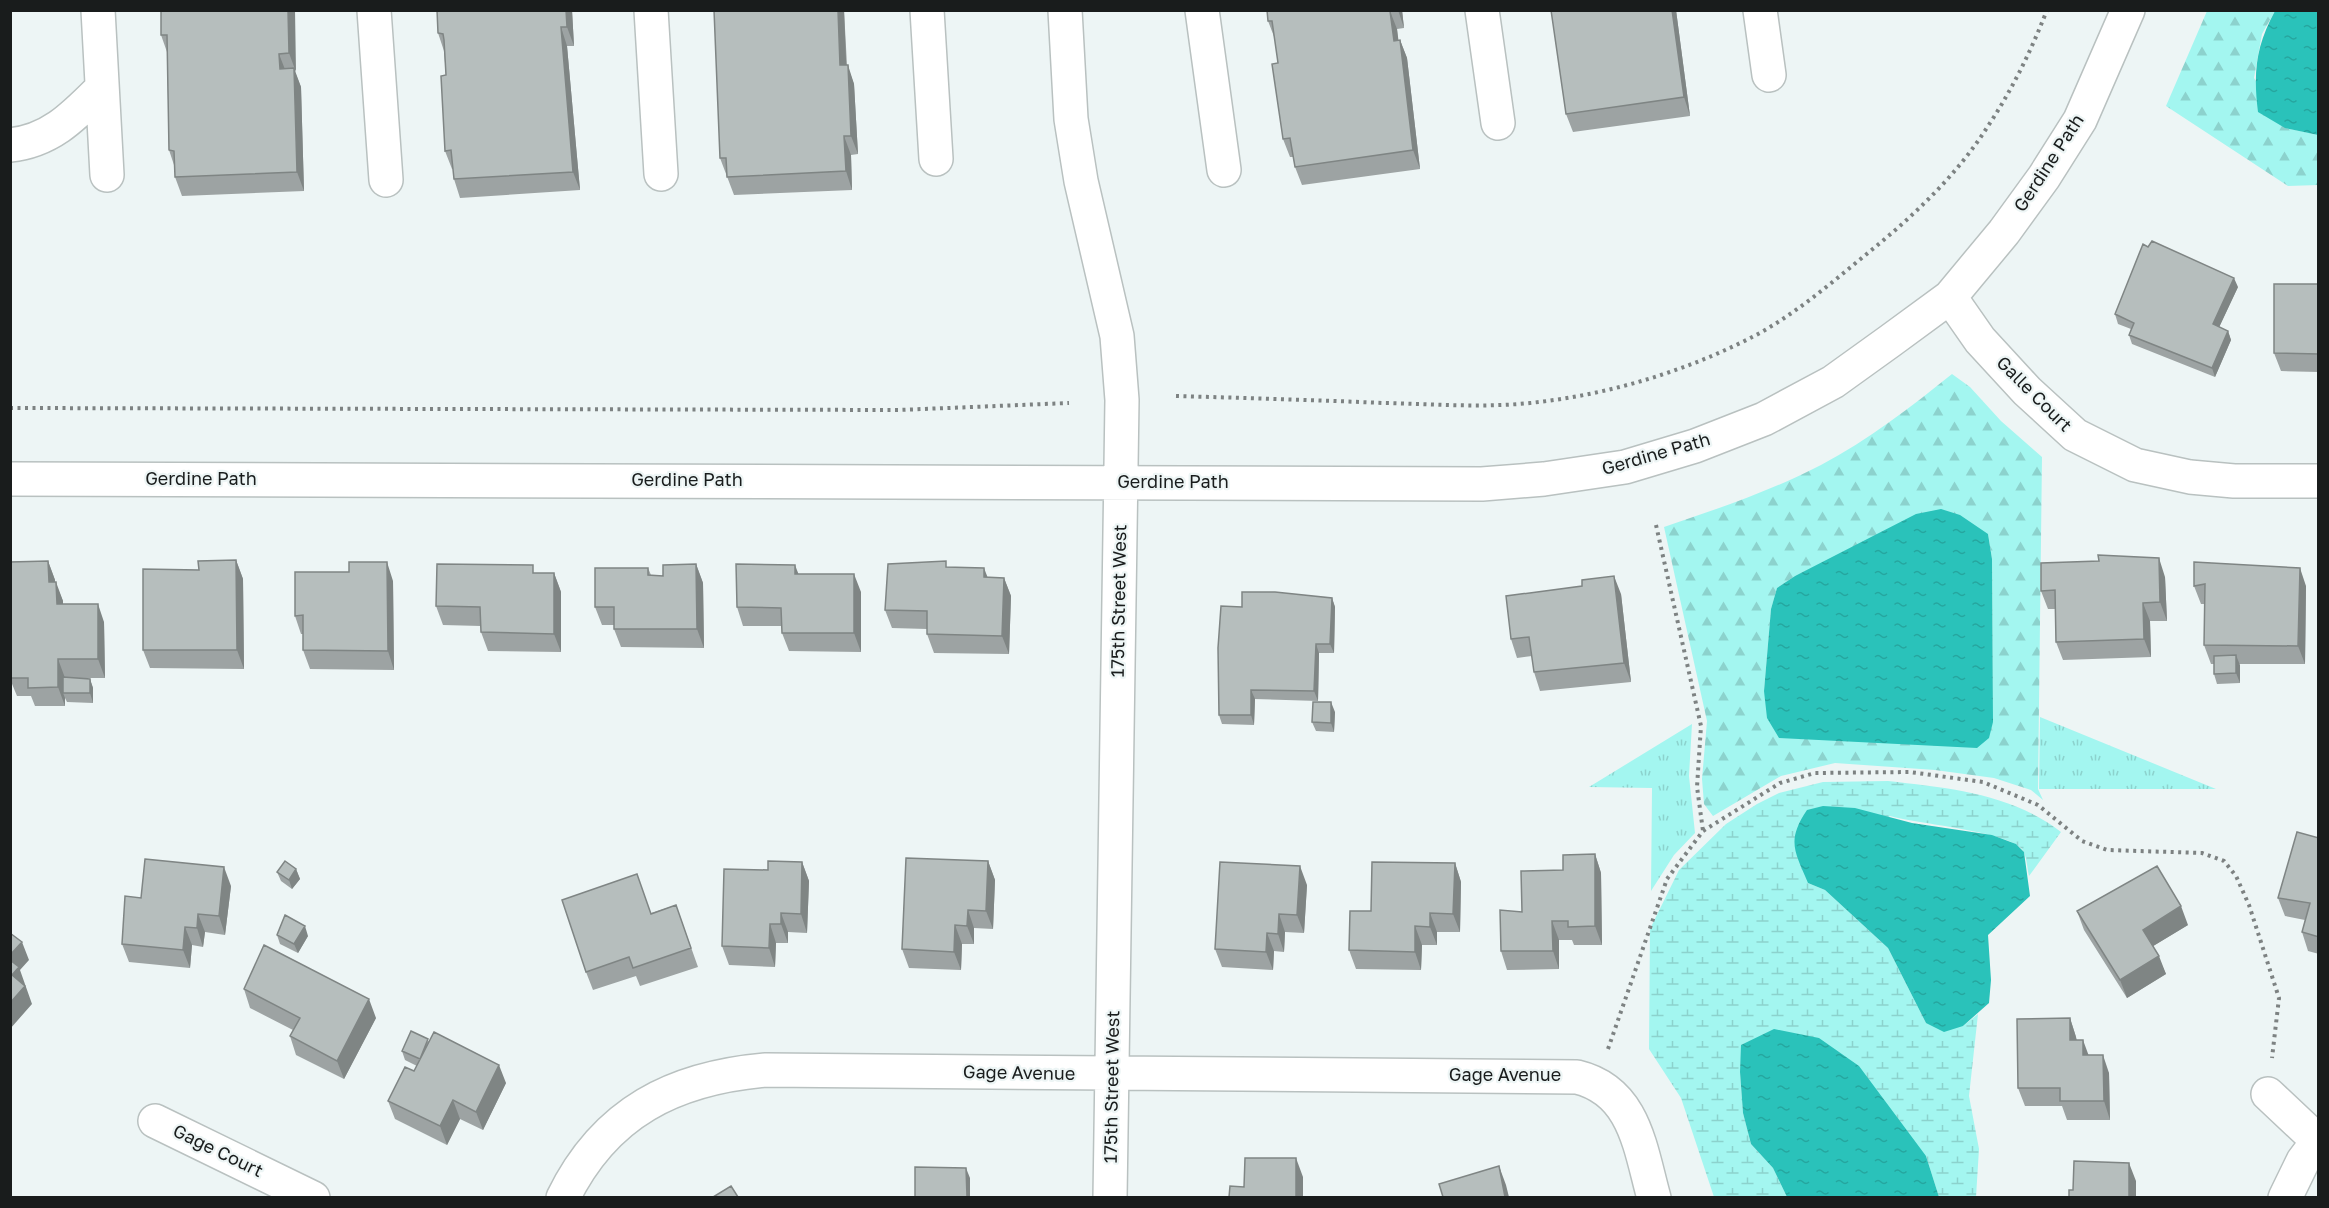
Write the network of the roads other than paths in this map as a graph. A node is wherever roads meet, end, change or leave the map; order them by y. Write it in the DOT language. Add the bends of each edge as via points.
graph roads {
  1 [pos="98,10"];
  2 [pos="374,10"];
  3 [pos="651,10"];
  4 [pos="927,10"];
  5 [pos="1065,10"];
  6 [pos="1202,10"];
  7 [pos="1482,10"];
  8 [pos="1760,10"];
  9 [pos="2128,10"];
  10 [pos="1769,75"];
  11 [pos="102,88"];
  12 [pos="1498,123"];
  13 [pos="10,146"];
  14 [pos="936,159"];
  15 [pos="1224,170"];
  16 [pos="661,174"];
  17 [pos="107,175"];
  18 [pos="386,180"];
  19 [pos="1950,297"];
  20 [pos="10,478"];
  21 [pos="1121,481"];
  22 [pos="2319,481"];
  23 [pos="1112,1073"];
  24 [pos="2268,1094"];
  25 [pos="155,1121"];
  26 [pos="2319,1141"];
  27 [pos="313,1197"];
  28 [pos="563,1197"];
  29 [pos="1110,1197"];
  30 [pos="1654,1197"];
  31 [pos="2285,1197"];
  1 -- 11 [label="street"];
  2 -- 18 [label="street"];
  3 -- 16 [label="street"];
  4 -- 14 [label="street"];
  5 -- 21 [label="street, 175th Street West" via="1071,119 1081,181 1117,336 1122,400"];
  6 -- 15 [label="street"];
  7 -- 12 [label="street"];
  8 -- 10 [label="street"];
  9 -- 19 [label="street, Gerdine Path" via="2074,130 2004,232"];
  11 -- 13 [label="street" via="69,121 48,135"];
  11 -- 17 [label="street"];
  19 -- 21 [label="street, Gerdine Path" via="1833,382 1764,419 1695,446 1624,467 1482,484"];
  19 -- 22 [label="street, Galle Court" via="1980,340 2075,435 2135,465 2190,477 2234,481"];
  20 -- 21 [label="street, Gerdine Path"];
  21 -- 23 [label="street, 175th Street West"];
  23 -- 28 [label="street, Gage Avenue" via="728,1073 647,1102 597,1142"];
  23 -- 29 [label="street, 175th Street West"];
  23 -- 30 [label="street, Gage Avenue" via="1566,1076 1597,1084 1620,1100 1634,1128"];
  24 -- 26 [label="street"];
  25 -- 27 [label="street, Gage Court"];
  26 -- 31 [label="street" via="2303,1161"];
}
